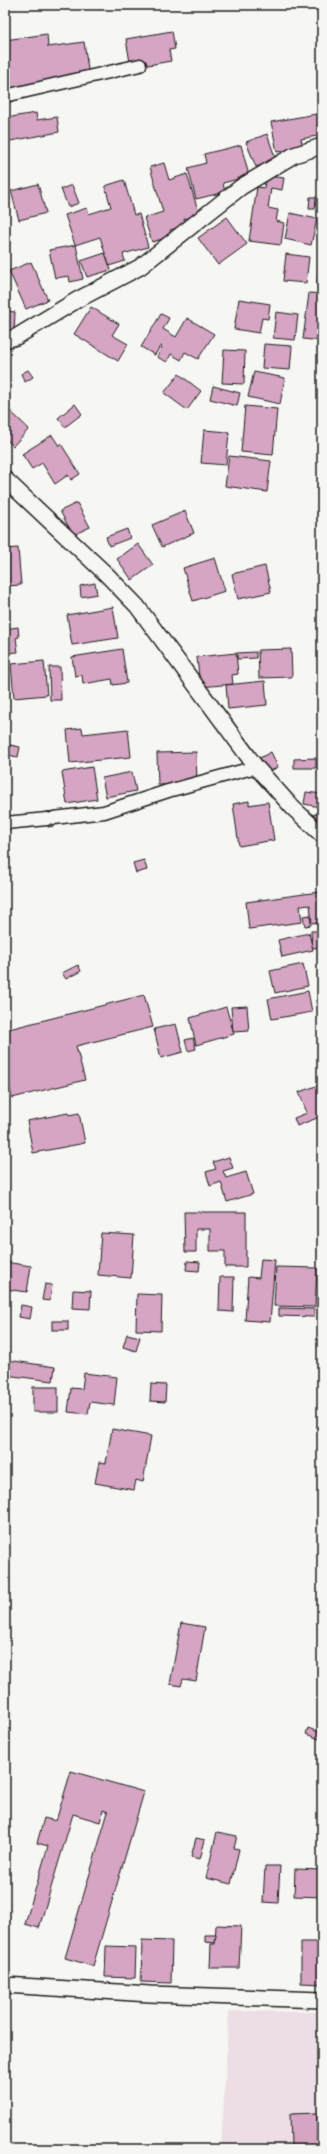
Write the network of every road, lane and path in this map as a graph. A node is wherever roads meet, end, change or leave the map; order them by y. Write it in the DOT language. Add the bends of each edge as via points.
graph roads {
  1 [pos="140,66"];
  2 [pos="5,96"];
  3 [pos="322,146"];
  4 [pos="5,340"];
  5 [pos="5,479"];
  6 [pos="256,767"];
  7 [pos="5,823"];
  8 [pos="322,835"];
  9 [pos="5,1985"];
  10 [pos="322,2000"];
  1 -- 2 [label="street"];
  3 -- 4 [label="street" via="294,155 241,187 140,267 77,300 16,337"];
  5 -- 6 [label="street" via="137,606"];
  6 -- 7 [label="street" via="104,812"];
  6 -- 8 [label="street" via="293,808"];
  9 -- 10 [label="street" via="150,1994"];
}
